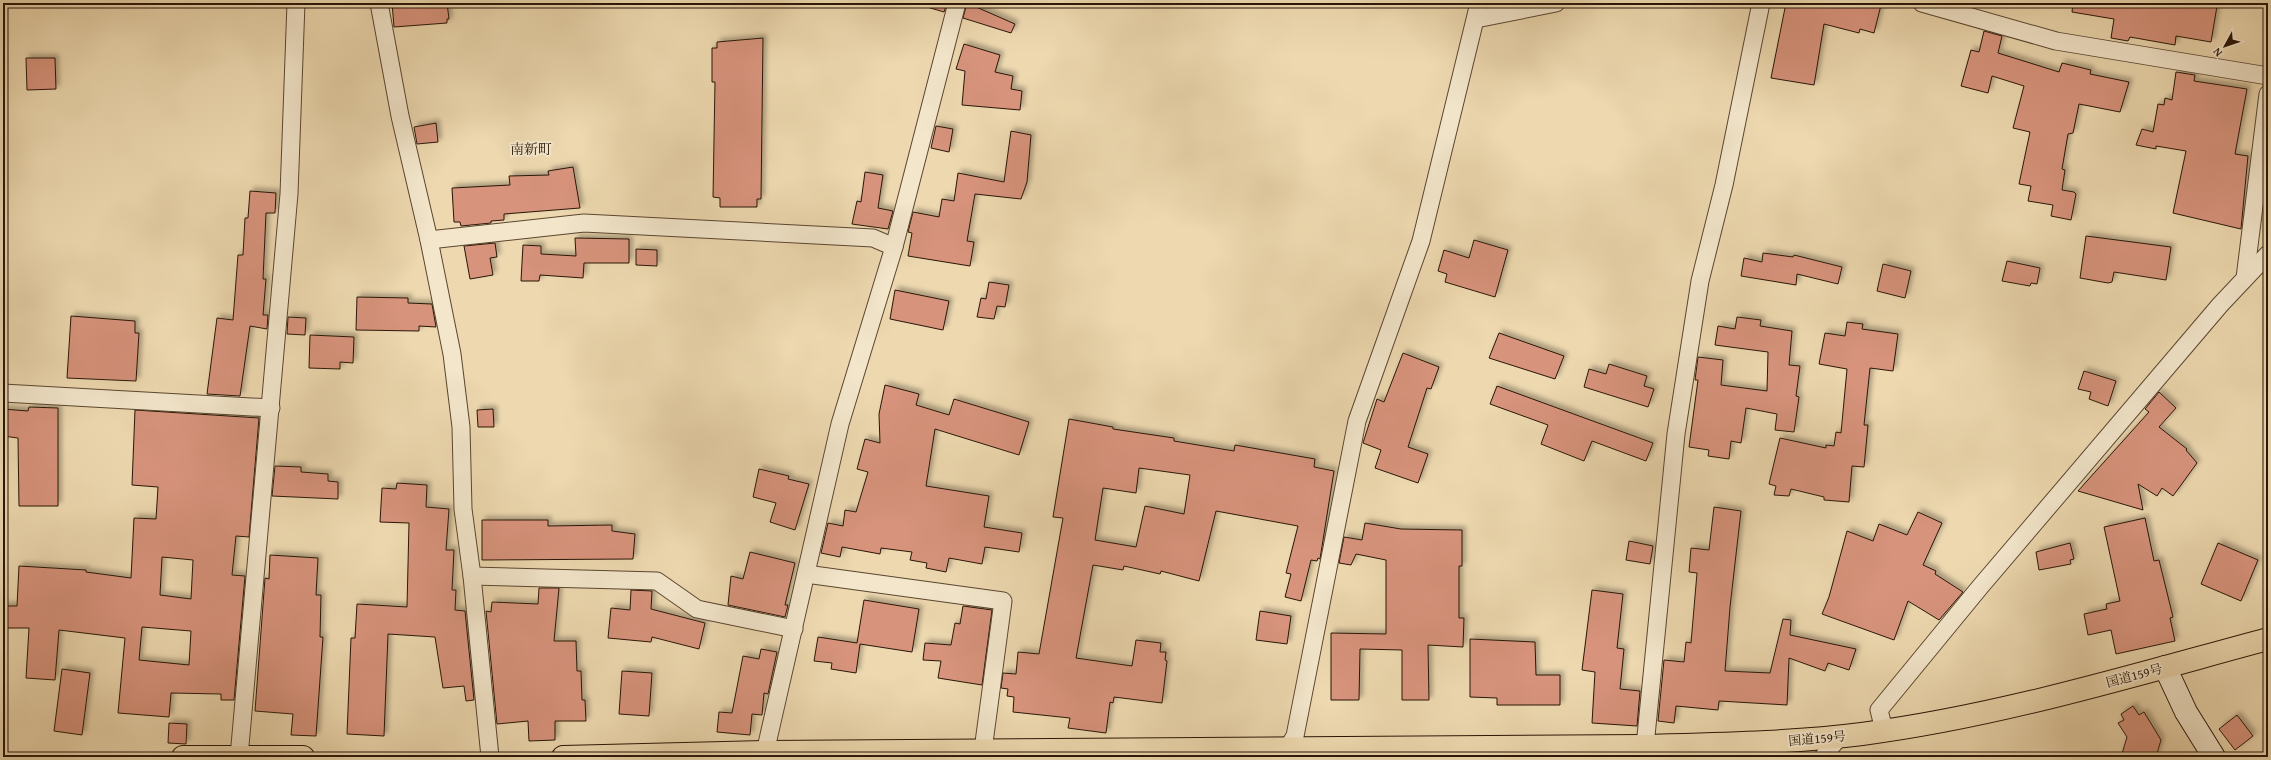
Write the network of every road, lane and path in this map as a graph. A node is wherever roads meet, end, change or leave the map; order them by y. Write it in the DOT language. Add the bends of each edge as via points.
graph roads {
  1 [pos="296,3"];
  2 [pos="379,3"];
  3 [pos="957,3"];
  4 [pos="1556,3"];
  5 [pos="1761,3"];
  6 [pos="1922,3"];
  7 [pos="1478,11"];
  8 [pos="2268,76"];
  9 [pos="2268,94"];
  10 [pos="429,240"];
  11 [pos="894,247"];
  12 [pos="2268,254"];
  13 [pos="2245,278"];
  14 [pos="3,393"];
  15 [pos="271,408"];
  16 [pos="806,574"];
  17 [pos="472,576"];
  18 [pos="794,629"];
  19 [pos="2268,639"];
  20 [pos="2164,667"];
  21 [pos="1884,730"];
  22 [pos="1840,736"];
  23 [pos="1645,746"];
  24 [pos="983,750"];
  25 [pos="1287,752"];
  26 [pos="1470,752"];
  27 [pos="764,754"];
  28 [pos="183,757"];
  29 [pos="239,757"];
  30 [pos="303,757"];
  31 [pos="490,757"];
  32 [pos="563,757"];
  33 [pos="1823,757"];
  34 [pos="2214,757"];
  1 -- 15 [label="street" via="289,194"];
  2 -- 10 [label="street" via="400,116"];
  3 -- 11 [label="street"];
  4 -- 7 [label="street"];
  5 -- 23 [label="street" via="1724,185 1700,281 1676,434"];
  6 -- 8 [label="street" via="2056,41"];
  7 -- 25 [label="street" via="1421,241 1357,421 1295,736"];
  9 -- 13 [label="street"];
  10 -- 11 [label="street" via="584,223 872,238"];
  10 -- 17 [label="street" via="454,369 461,427 463,509"];
  11 -- 16 [label="street" via="840,424"];
  12 -- 13 [label="street"];
  13 -- 21 [label="street" via="1879,710"];
  14 -- 15 [label="street"];
  15 -- 29 [label="street"];
  16 -- 18 [label="street"];
  16 -- 24 [label="street" via="1003,601"];
  17 -- 18 [label="street" via="657,581 697,609"];
  17 -- 31 [label="street"];
  18 -- 27 [label="street"];
  19 -- 20 [label="highway, 国道159号"];
  20 -- 21 [label="highway, 国道159号" via="2052,697"];
  20 -- 34 [label="street" via="2186,712"];
  21 -- 22 [label="highway, 国道159号"];
  22 -- 23 [label="highway, 国道159号" via="1752,743"];
  22 -- 33 [label="street"];
  23 -- 26 [label="highway, 国道159号"];
  24 -- 25 [label="highway, 国道159号"];
  24 -- 27 [label="highway, 国道159号"];
  25 -- 26 [label="highway, 国道159号"];
  27 -- 32 [label="highway, 国道159号"];
  28 -- 29 [label="highway"];
  29 -- 30 [label="highway"];
}
